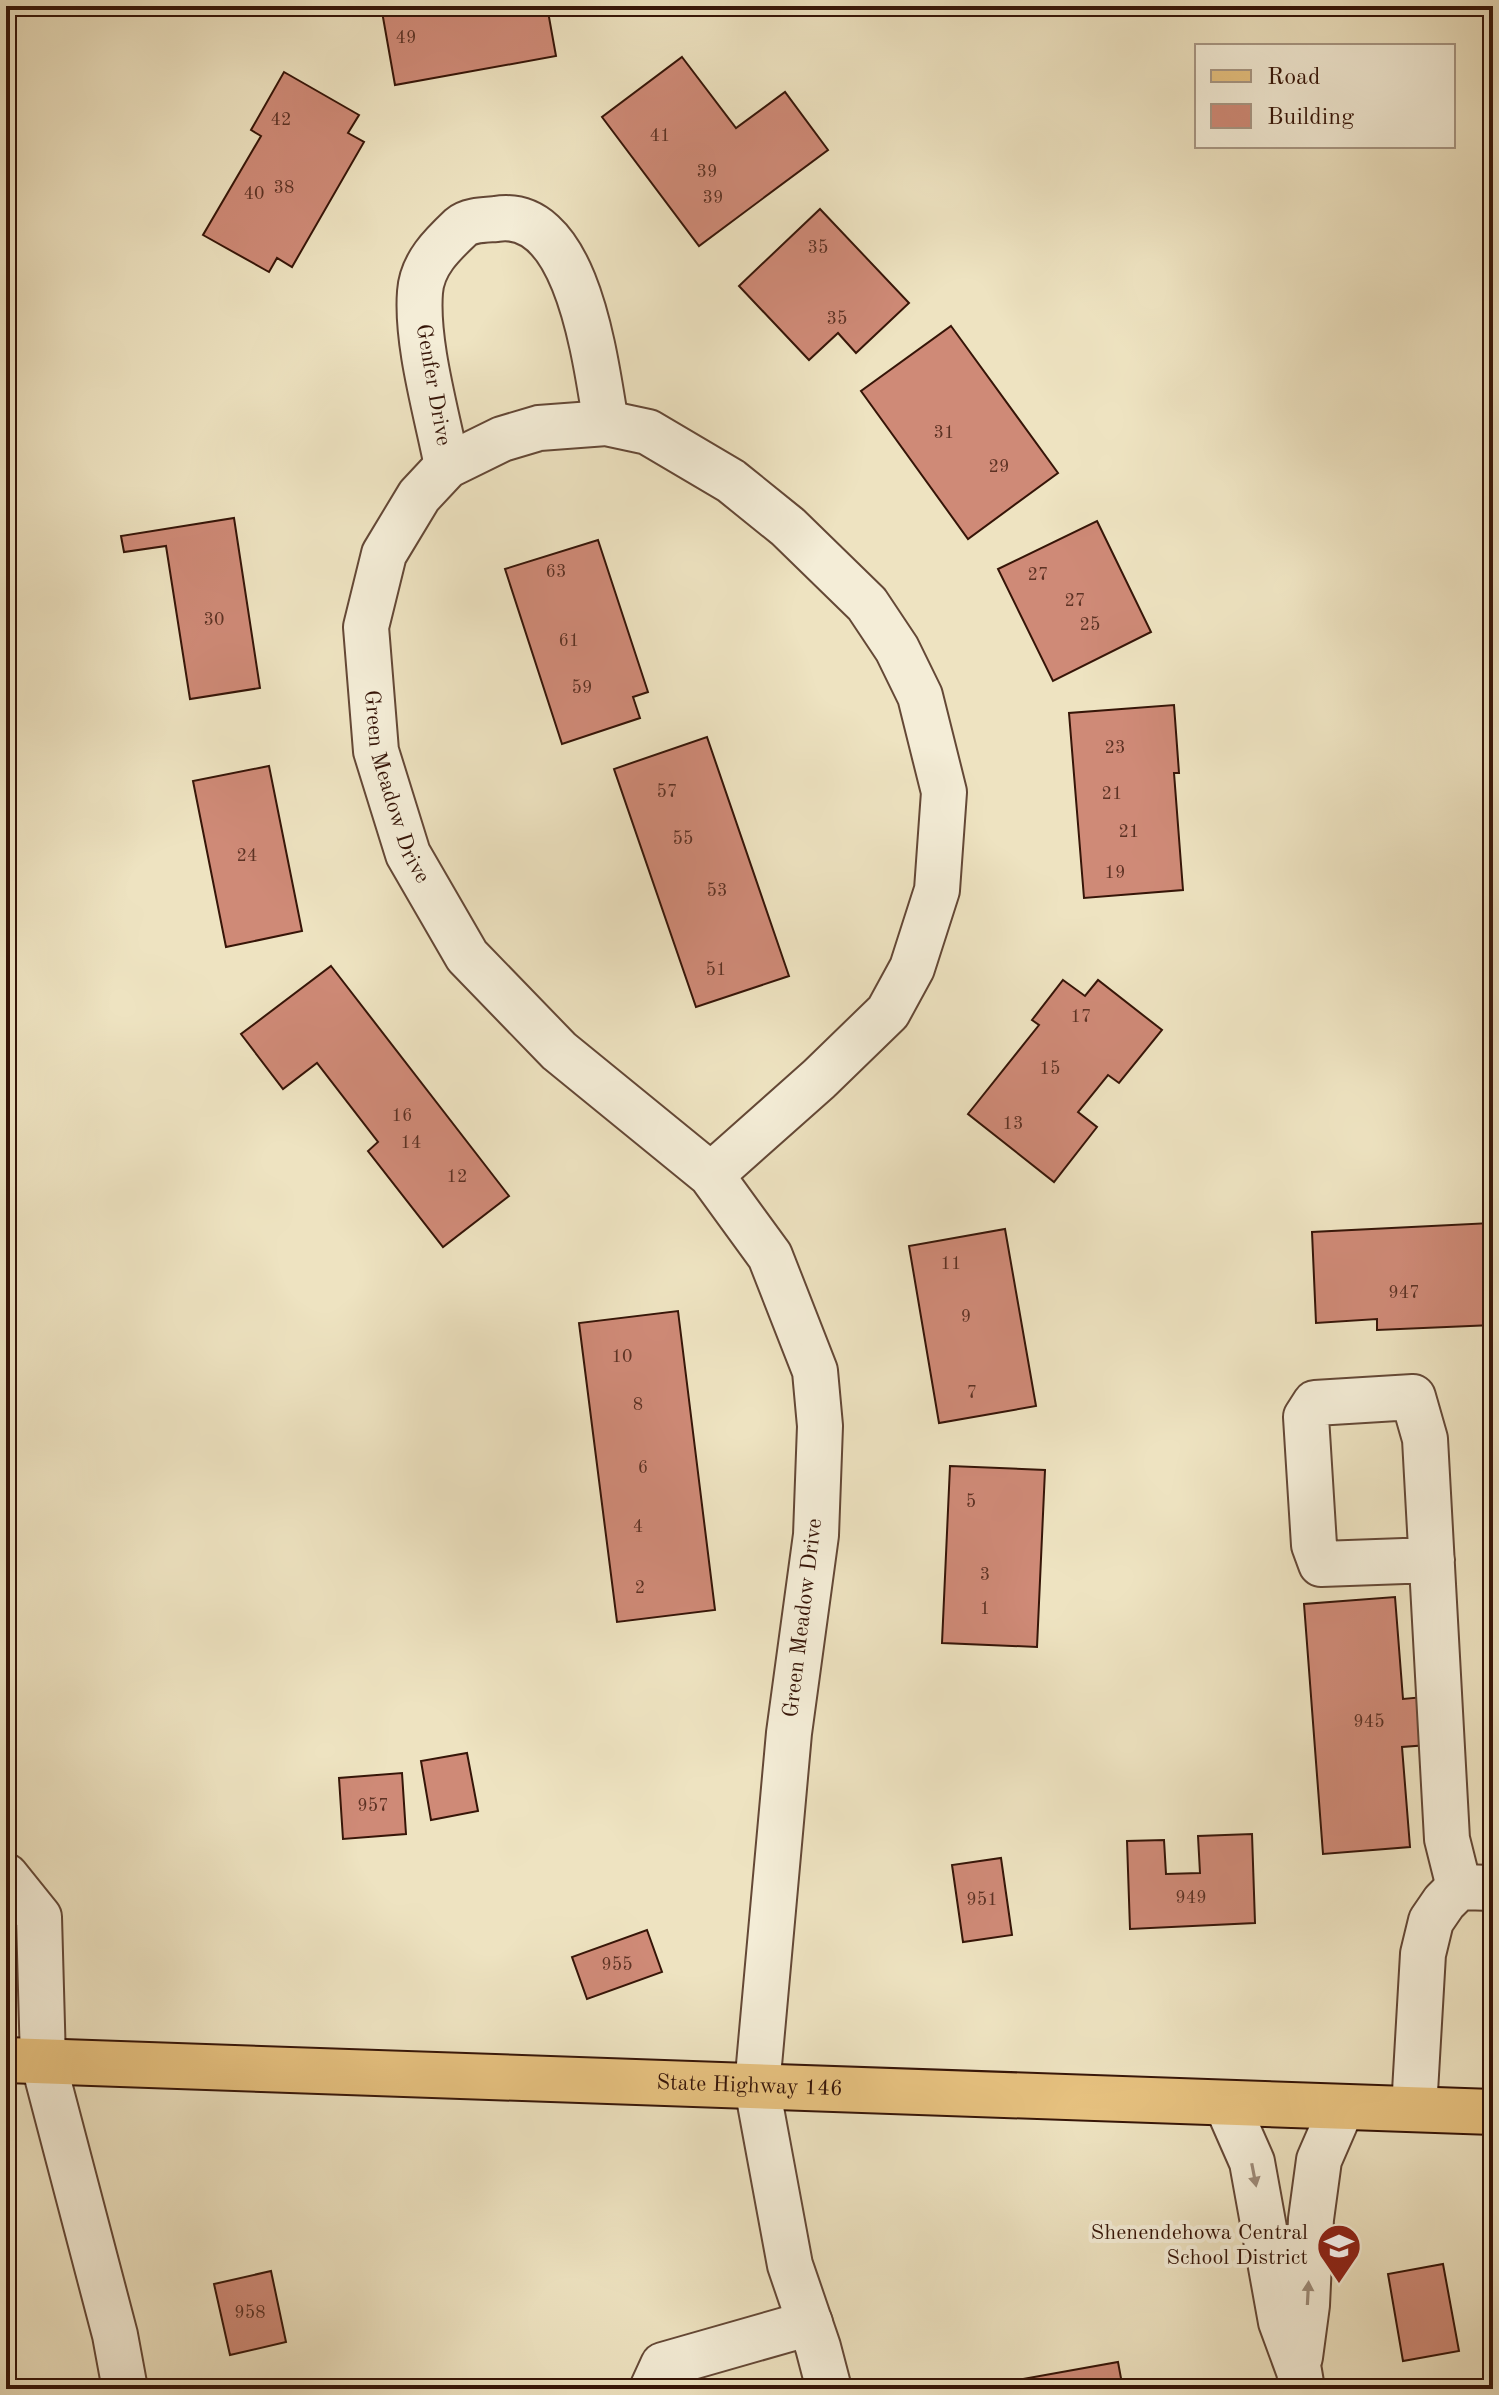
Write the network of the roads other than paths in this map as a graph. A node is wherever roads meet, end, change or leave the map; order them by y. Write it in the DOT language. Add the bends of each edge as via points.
graph roads {
  1 [pos="606,423"];
  2 [pos="447,466"];
  3 [pos="711,1175"];
  4 [pos="1432,1560"];
  5 [pos="6,1876"];
  6 [pos="1476,1887"];
  7 [pos="25,2061"];
  8 [pos="757,2087"];
  9 [pos="1226,2103"];
  10 [pos="1342,2107"];
  11 [pos="1414,2109"];
  12 [pos="1493,2112"];
  13 [pos="810,2323"];
  14 [pos="1300,2380"];
  15 [pos="125,2389"];
  16 [pos="652,2389"];
  17 [pos="829,2389"];
  1 -- 2 [label="street, Green Meadow Drive" via="539,428"];
  1 -- 2 [label="street, Genfer Drive" via="586,313 557,248 535,225 505,217 465,223 431,258 420,289 420,330"];
  1 -- 3 [label="street, Green Meadow Drive" via="648,432 731,481 788,527 867,604 920,696 944,792 937,890 912,968 888,1012"];
  2 -- 3 [label="street, Green Meadow Drive" via="419,496 384,554 366,627 376,751 408,854 467,956 559,1051"];
  3 -- 8 [label="street, Green Meadow Drive" via="770,1256 815,1371 820,1426 816,1535 789,1733"];
  4 -- 6 [label="street" via="1447,1839"];
  5 -- 7 [label="street" via="39,1917"];
  6 -- 11 [label="street" via="1444,1902 1431,1921 1423,1954"];
  7 -- 8 [label="main road, State Highway 146"];
  7 -- 15 [label="street" via="115,2335"];
  8 -- 9 [label="main road, State Highway 146"];
  8 -- 13 [label="street, Green Meadow Drive" via="790,2265"];
  9 -- 10 [label="main road, State Highway 146"];
  9 -- 14 [label="street, one-way" via="1252,2162 1281,2322"];
  10 -- 11 [label="main road, State Highway 146"];
  14 -- 10 [label="street, one-way" via="1319,2160"];
  11 -- 12 [label="main road, State Highway 146"];
  13 -- 16 [label="street" via="663,2365"];
  13 -- 17 [label="street, Green Meadow Drive"];
}
